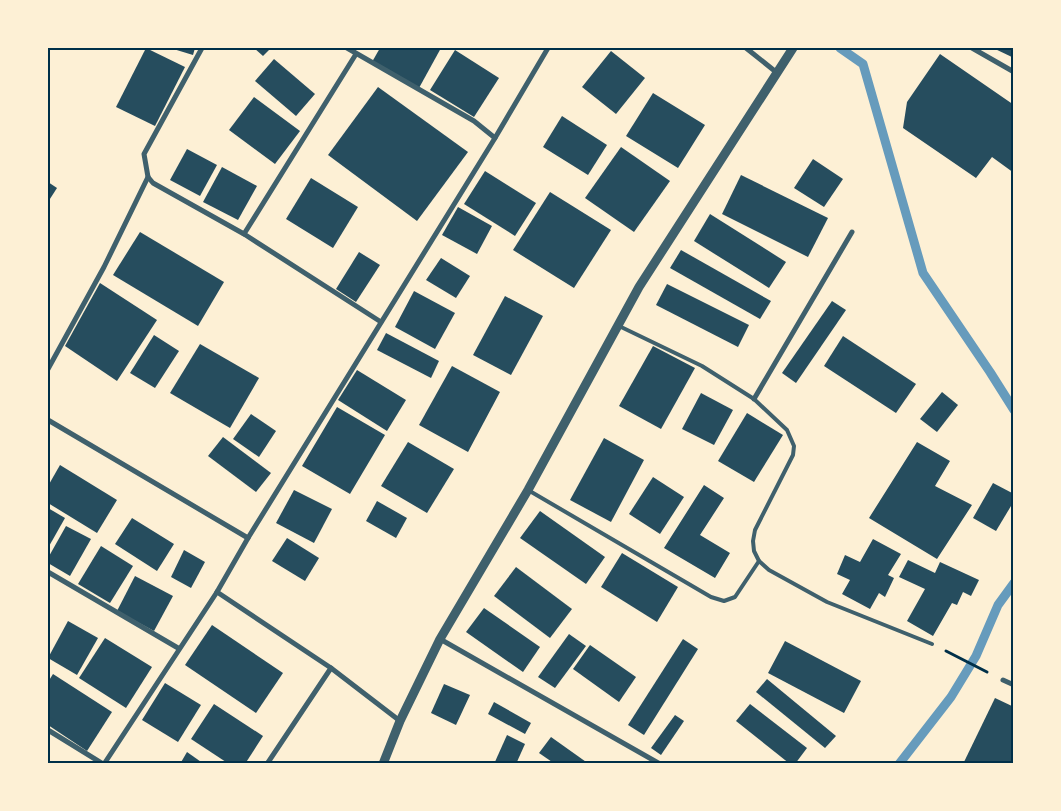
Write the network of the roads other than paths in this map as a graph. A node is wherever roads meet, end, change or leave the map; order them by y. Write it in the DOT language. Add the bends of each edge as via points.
graph roads {
  1 [pos="202,48"];
  2 [pos="347,48"];
  3 [pos="548,48"];
  4 [pos="746,48"];
  5 [pos="793,48"];
  6 [pos="972,48"];
  7 [pos="356,54"];
  8 [pos="776,72"];
  9 [pos="1014,72"];
  10 [pos="495,138"];
  11 [pos="148,177"];
  12 [pos="852,232"];
  13 [pos="244,234"];
  14 [pos="381,322"];
  15 [pos="617,325"];
  16 [pos="48,369"];
  17 [pos="754,399"];
  18 [pos="48,420"];
  19 [pos="528,490"];
  20 [pos="248,538"];
  21 [pos="759,561"];
  22 [pos="48,572"];
  23 [pos="216,592"];
  24 [pos="440,639"];
  25 [pos="932,644"];
  26 [pos="178,648"];
  27 [pos="331,668"];
  28 [pos="1004,680"];
  29 [pos="1014,685"];
  30 [pos="400,721"];
  31 [pos="48,730"];
  32 [pos="103,764"];
  33 [pos="267,764"];
  34 [pos="383,764"];
  35 [pos="660,764"];
  1 -- 11 [label="street" via="144,154"];
  2 -- 7 [label="street"];
  3 -- 10 [label="street"];
  4 -- 8 [label="street"];
  5 -- 8 [label="street"];
  6 -- 9 [label="street"];
  7 -- 10 [label="street" via="474,121"];
  7 -- 13 [label="street"];
  8 -- 15 [label="street"];
  10 -- 14 [label="street"];
  11 -- 13 [label="street" via="153,183"];
  11 -- 16 [label="street" via="104,267"];
  12 -- 17 [label="street"];
  13 -- 14 [label="street"];
  14 -- 20 [label="street"];
  15 -- 17 [label="lane" via="702,366"];
  15 -- 19 [label="street"];
  17 -- 21 [label="lane" via="787,430 794,446 790,465 755,530 754,551"];
  18 -- 20 [label="street"];
  19 -- 21 [label="lane" via="711,597 724,601 735,597"];
  19 -- 24 [label="street"];
  20 -- 23 [label="street"];
  21 -- 25 [label="lane" via="769,570 827,602"];
  22 -- 26 [label="street"];
  23 -- 26 [label="street"];
  23 -- 27 [label="street"];
  24 -- 30 [label="street"];
  24 -- 35 [label="street"];
  26 -- 32 [label="street"];
  27 -- 30 [label="street"];
  27 -- 33 [label="street"];
  28 -- 29 [label="street"];
  30 -- 34 [label="street"];
  31 -- 32 [label="street"];
}
